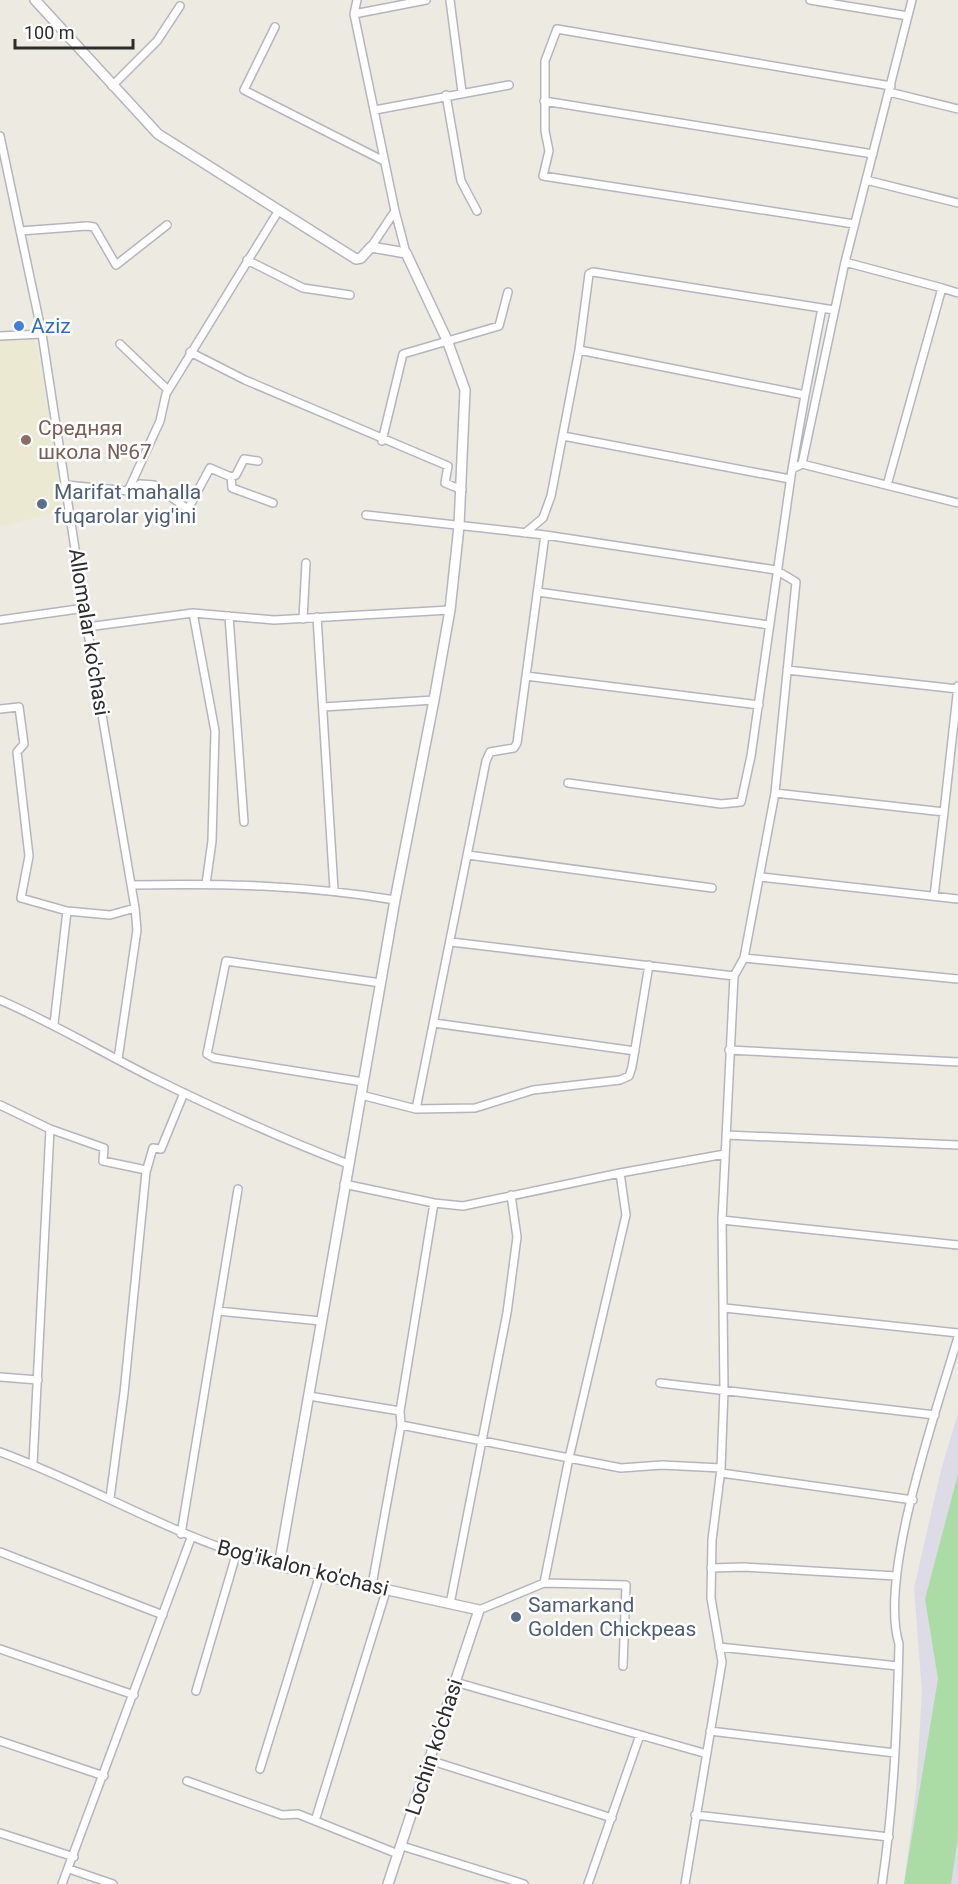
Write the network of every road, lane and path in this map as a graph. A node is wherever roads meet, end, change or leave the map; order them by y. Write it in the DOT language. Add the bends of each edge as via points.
graph roads {
  1 [pos="35,0"];
  2 [pos="357,0"];
  3 [pos="426,0"];
  4 [pos="450,0"];
  5 [pos="810,0"];
  6 [pos="912,0"];
  7 [pos="180,6"];
  8 [pos="354,14"];
  9 [pos="908,16"];
  10 [pos="275,27"];
  11 [pos="111,86"];
  12 [pos="509,86"];
  13 [pos="890,89"];
  14 [pos="462,92"];
  15 [pos="446,95"];
  16 [pos="544,101"];
  17 [pos="958,109"];
  18 [pos="375,110"];
  19 [pos="0,136"];
  20 [pos="873,154"];
  21 [pos="384,161"];
  22 [pos="3,165"];
  23 [pos="866,180"];
  24 [pos="958,203"];
  25 [pos="279,210"];
  26 [pos="395,211"];
  27 [pos="477,211"];
  28 [pos="854,224"];
  29 [pos="167,225"];
  30 [pos="20,231"];
  31 [pos="371,247"];
  32 [pos="406,253"];
  33 [pos="247,260"];
  34 [pos="845,262"];
  35 [pos="942,288"];
  36 [pos="508,292"];
  37 [pos="958,292"];
  38 [pos="350,295"];
  39 [pos="822,308"];
  40 [pos="834,310"];
  41 [pos="42,334"];
  42 [pos="0,336"];
  43 [pos="447,340"];
  44 [pos="120,344"];
  45 [pos="579,350"];
  46 [pos="190,352"];
  47 [pos="168,390"];
  48 [pos="805,394"];
  49 [pos="562,436"];
  50 [pos="382,441"];
  51 [pos="258,461"];
  52 [pos="802,464"];
  53 [pos="792,469"];
  54 [pos="231,477"];
  55 [pos="790,479"];
  56 [pos="66,485"];
  57 [pos="887,485"];
  58 [pos="128,490"];
  59 [pos="462,490"];
  60 [pos="273,503"];
  61 [pos="958,503"];
  62 [pos="366,515"];
  63 [pos="459,526"];
  64 [pos="525,533"];
  65 [pos="545,535"];
  66 [pos="306,563"];
  67 [pos="776,570"];
  68 [pos="537,592"];
  69 [pos="85,608"];
  70 [pos="450,610"];
  71 [pos="194,613"];
  72 [pos="229,616"];
  73 [pos="317,618"];
  74 [pos="303,619"];
  75 [pos="0,620"];
  76 [pos="769,625"];
  77 [pos="87,627"];
  78 [pos="787,670"];
  79 [pos="526,676"];
  80 [pos="958,687"];
  81 [pos="434,700"];
  82 [pos="759,705"];
  83 [pos="323,707"];
  84 [pos="0,709"];
  85 [pos="568,783"];
  86 [pos="776,794"];
  87 [pos="944,812"];
  88 [pos="244,822"];
  89 [pos="468,855"];
  90 [pos="761,877"];
  91 [pos="206,884"];
  92 [pos="131,885"];
  93 [pos="712,888"];
  94 [pos="334,890"];
  95 [pos="934,896"];
  96 [pos="958,899"];
  97 [pos="395,900"];
  98 [pos="135,908"];
  99 [pos="67,911"];
  100 [pos="451,942"];
  101 [pos="744,958"];
  102 [pos="649,965"];
  103 [pos="734,976"];
  104 [pos="958,979"];
  105 [pos="381,983"];
  106 [pos="0,1000"];
  107 [pos="434,1023"];
  108 [pos="54,1024"];
  109 [pos="729,1050"];
  110 [pos="635,1051"];
  111 [pos="118,1059"];
  112 [pos="958,1062"];
  113 [pos="363,1082"];
  114 [pos="184,1093"];
  115 [pos="361,1095"];
  116 [pos="0,1105"];
  117 [pos="416,1109"];
  118 [pos="50,1129"];
  119 [pos="726,1135"];
  120 [pos="958,1145"];
  121 [pos="725,1154"];
  122 [pos="348,1164"];
  123 [pos="146,1170"];
  124 [pos="620,1173"];
  125 [pos="344,1184"];
  126 [pos="238,1189"];
  127 [pos="511,1195"];
  128 [pos="434,1203"];
  129 [pos="722,1220"];
  130 [pos="958,1245"];
  131 [pos="725,1308"];
  132 [pos="218,1311"];
  133 [pos="321,1321"];
  134 [pos="958,1335"];
  135 [pos="0,1377"];
  136 [pos="38,1380"];
  137 [pos="660,1383"];
  138 [pos="724,1390"];
  139 [pos="309,1396"];
  140 [pos="399,1411"];
  141 [pos="935,1415"];
  142 [pos="401,1425"];
  143 [pos="482,1441"];
  144 [pos="0,1452"];
  145 [pos="569,1458"];
  146 [pos="33,1464"];
  147 [pos="721,1473"];
  148 [pos="110,1498"];
  149 [pos="913,1500"];
  150 [pos="181,1534"];
  151 [pos="191,1538"];
  152 [pos="0,1552"];
  153 [pos="236,1555"];
  154 [pos="279,1566"];
  155 [pos="711,1568"];
  156 [pos="320,1574"];
  157 [pos="896,1576"];
  158 [pos="544,1583"];
  159 [pos="372,1585"];
  160 [pos="387,1588"];
  161 [pos="450,1604"];
  162 [pos="478,1610"];
  163 [pos="163,1615"];
  164 [pos="719,1647"];
  165 [pos="0,1649"];
  166 [pos="623,1665"];
  167 [pos="898,1666"];
  168 [pos="455,1682"];
  169 [pos="196,1691"];
  170 [pos="134,1695"];
  171 [pos="710,1731"];
  172 [pos="640,1735"];
  173 [pos="0,1741"];
  174 [pos="895,1753"];
  175 [pos="706,1754"];
  176 [pos="429,1760"];
  177 [pos="260,1769"];
  178 [pos="104,1776"];
  179 [pos="187,1780"];
  180 [pos="695,1815"];
  181 [pos="612,1818"];
  182 [pos="315,1821"];
  183 [pos="0,1833"];
  184 [pos="889,1838"];
  185 [pos="400,1850"];
  186 [pos="74,1857"];
  187 [pos="69,1869"];
  188 [pos="62,1884"];
  189 [pos="113,1884"];
  190 [pos="388,1884"];
  191 [pos="524,1884"];
  192 [pos="588,1884"];
  193 [pos="685,1884"];
  194 [pos="882,1884"];
  1 -- 11 [label="street"];
  2 -- 8 [label="street"];
  3 -- 8 [label="street"];
  4 -- 14 [label="street"];
  5 -- 9 [label="street"];
  6 -- 9 [label="street"];
  7 -- 11 [label="street" via="157,41"];
  8 -- 18 [label="street"];
  9 -- 13 [label="street"];
  10 -- 21 [label="street" via="243,90"];
  11 -- 25 [label="street" via="158,134"];
  12 -- 14 [label="street"];
  13 -- 16 [label="street" via="557,29 545,61"];
  13 -- 17 [label="street"];
  13 -- 20 [label="street"];
  14 -- 15 [label="street"];
  15 -- 18 [label="street"];
  15 -- 27 [label="street" via="460,181"];
  16 -- 20 [label="street"];
  16 -- 28 [label="street" via="549,151 543,176"];
  18 -- 21 [label="street"];
  19 -- 22 [label="street, Allomalar ko'chasi"];
  20 -- 23 [label="street"];
  21 -- 26 [label="street"];
  22 -- 30 [label="street, Allomalar ko'chasi"];
  23 -- 24 [label="street"];
  23 -- 28 [label="street"];
  25 -- 31 [label="street" via="356,259"];
  25 -- 33 [label="street"];
  26 -- 31 [label="street"];
  26 -- 32 [label="street"];
  28 -- 34 [label="street"];
  29 -- 30 [label="street" via="116,265 94,227"];
  30 -- 41 [label="street, Allomalar ko'chasi"];
  31 -- 32 [label="street"];
  32 -- 43 [label="street"];
  33 -- 38 [label="street" via="303,288"];
  33 -- 46 [label="street"];
  34 -- 35 [label="street"];
  34 -- 40 [label="street"];
  35 -- 37 [label="street"];
  35 -- 57 [label="street"];
  36 -- 43 [label="street" via="499,326"];
  39 -- 40 [label="street"];
  39 -- 45 [label="street" via="593,272 589,274"];
  39 -- 48 [label="street"];
  40 -- 52 [label="street"];
  41 -- 42 [label="street"];
  41 -- 56 [label="street, Allomalar ko'chasi"];
  43 -- 50 [label="street" via="403,354"];
  43 -- 59 [label="street" via="465,390"];
  44 -- 47 [label="street"];
  45 -- 48 [label="street"];
  45 -- 49 [label="street"];
  46 -- 47 [label="street"];
  46 -- 50 [label="street"];
  47 -- 58 [label="street" via="160,421"];
  48 -- 53 [label="street"];
  49 -- 55 [label="street"];
  49 -- 64 [label="street" via="543,518"];
  50 -- 59 [label="street" via="447,466 445,483"];
  51 -- 54 [label="street" via="244,459 236,476"];
  52 -- 53 [label="street"];
  52 -- 57 [label="street"];
  53 -- 55 [label="street"];
  54 -- 58 [label="street" via="210,468 188,509 154,484 140,484"];
  54 -- 60 [label="street" via="232,488"];
  55 -- 67 [label="street"];
  56 -- 58 [label="street"];
  56 -- 69 [label="street, Allomalar ko'chasi"];
  57 -- 61 [label="street"];
  59 -- 63 [label="street"];
  62 -- 63 [label="street"];
  63 -- 64 [label="street"];
  63 -- 70 [label="street"];
  64 -- 65 [label="street"];
  65 -- 67 [label="street"];
  65 -- 68 [label="street"];
  66 -- 74 [label="street"];
  67 -- 76 [label="street"];
  67 -- 78 [label="street" via="796,582"];
  68 -- 76 [label="street"];
  68 -- 79 [label="street"];
  69 -- 75 [label="street"];
  69 -- 77 [label="street, Allomalar ko'chasi"];
  70 -- 73 [label="street"];
  70 -- 81 [label="street"];
  71 -- 72 [label="street"];
  71 -- 77 [label="street"];
  71 -- 91 [label="street" via="215,731 212,841"];
  72 -- 74 [label="street"];
  72 -- 88 [label="street"];
  73 -- 74 [label="street"];
  73 -- 83 [label="street"];
  76 -- 82 [label="street"];
  77 -- 92 [label="street, Allomalar ko'chasi"];
  78 -- 80 [label="street"];
  78 -- 86 [label="street"];
  79 -- 82 [label="street"];
  79 -- 89 [label="street" via="517,743 514,748 490,752"];
  80 -- 87 [label="street"];
  81 -- 83 [label="street"];
  81 -- 97 [label="street"];
  82 -- 85 [label="street" via="741,802 721,804"];
  83 -- 94 [label="street"];
  84 -- 99 [label="street" via="19,707 24,744 17,752 29,856 21,898"];
  86 -- 87 [label="street"];
  86 -- 90 [label="street"];
  87 -- 95 [label="street"];
  89 -- 93 [label="street"];
  89 -- 100 [label="street"];
  90 -- 95 [label="street"];
  90 -- 101 [label="street"];
  91 -- 92 [label="street"];
  91 -- 94 [label="street" via="271,884"];
  92 -- 98 [label="street, Allomalar ko'chasi"];
  94 -- 97 [label="street"];
  95 -- 96 [label="street"];
  97 -- 105 [label="street"];
  98 -- 99 [label="street" via="111,915"];
  98 -- 111 [label="street, Allomalar ko'chasi" via="137,930"];
  99 -- 108 [label="street"];
  100 -- 102 [label="street"];
  100 -- 107 [label="street"];
  101 -- 103 [label="street"];
  101 -- 104 [label="street"];
  102 -- 103 [label="street"];
  102 -- 110 [label="street"];
  103 -- 109 [label="street"];
  105 -- 113 [label="street"];
  105 -- 113 [label="street" via="226,961 207,1054"];
  106 -- 108 [label="street"];
  107 -- 110 [label="street"];
  107 -- 117 [label="street"];
  108 -- 111 [label="street"];
  109 -- 112 [label="street"];
  109 -- 119 [label="street"];
  110 -- 117 [label="street" via="629,1076 620,1080 533,1090 475,1108"];
  111 -- 114 [label="street"];
  113 -- 115 [label="street"];
  114 -- 122 [label="street"];
  114 -- 123 [label="street" via="160,1149 153,1148"];
  115 -- 117 [label="street"];
  115 -- 122 [label="street"];
  116 -- 118 [label="street"];
  118 -- 123 [label="street" via="104,1148 102,1161"];
  118 -- 136 [label="street"];
  119 -- 120 [label="street"];
  119 -- 121 [label="street"];
  121 -- 124 [label="street"];
  121 -- 129 [label="street"];
  122 -- 125 [label="street"];
  123 -- 148 [label="street"];
  124 -- 127 [label="street"];
  124 -- 145 [label="street" via="626,1215"];
  125 -- 128 [label="street"];
  125 -- 133 [label="street"];
  126 -- 132 [label="street"];
  127 -- 128 [label="street" via="463,1206"];
  127 -- 143 [label="street" via="517,1237"];
  128 -- 140 [label="street"];
  129 -- 130 [label="street"];
  129 -- 131 [label="street"];
  131 -- 134 [label="street"];
  131 -- 138 [label="street"];
  132 -- 133 [label="street"];
  132 -- 150 [label="street"];
  133 -- 139 [label="street"];
  134 -- 141 [label="street"];
  135 -- 136 [label="street"];
  136 -- 146 [label="street"];
  137 -- 138 [label="street"];
  138 -- 141 [label="street"];
  138 -- 147 [label="street"];
  139 -- 140 [label="street"];
  139 -- 154 [label="street"];
  140 -- 142 [label="street"];
  141 -- 149 [label="street"];
  142 -- 143 [label="street"];
  142 -- 159 [label="street"];
  143 -- 145 [label="street"];
  143 -- 161 [label="street"];
  144 -- 146 [label="street, Bog'ikalon ko'chasi"];
  145 -- 147 [label="street" via="621,1468 721,1468"];
  145 -- 158 [label="street"];
  146 -- 148 [label="street, Bog'ikalon ko'chasi"];
  147 -- 149 [label="street"];
  147 -- 155 [label="street"];
  148 -- 150 [label="street, Bog'ikalon ko'chasi"];
  149 -- 157 [label="street"];
  150 -- 151 [label="street, Bog'ikalon ko'chasi"];
  151 -- 153 [label="street, Bog'ikalon ko'chasi"];
  151 -- 163 [label="street"];
  152 -- 163 [label="street"];
  153 -- 154 [label="street, Bog'ikalon ko'chasi"];
  153 -- 169 [label="street"];
  154 -- 156 [label="street, Bog'ikalon ko'chasi"];
  155 -- 157 [label="street"];
  155 -- 164 [label="street" via="711,1599"];
  156 -- 159 [label="street, Bog'ikalon ko'chasi"];
  156 -- 177 [label="street"];
  157 -- 167 [label="street" via="894,1627 899,1644"];
  158 -- 162 [label="street"];
  158 -- 166 [label="street" via="626,1585"];
  159 -- 160 [label="street, Bog'ikalon ko'chasi"];
  160 -- 161 [label="street, Bog'ikalon ko'chasi"];
  160 -- 182 [label="street"];
  161 -- 162 [label="street, Bog'ikalon ko'chasi"];
  162 -- 168 [label="street, Lochin ko'chasi"];
  163 -- 170 [label="street"];
  164 -- 167 [label="street"];
  164 -- 171 [label="street" via="722,1662"];
  165 -- 170 [label="street"];
  167 -- 174 [label="street"];
  168 -- 172 [label="street"];
  168 -- 176 [label="street, Lochin ko'chasi"];
  170 -- 178 [label="street"];
  171 -- 174 [label="street"];
  171 -- 175 [label="street"];
  172 -- 175 [label="street"];
  172 -- 181 [label="street"];
  173 -- 178 [label="street"];
  174 -- 184 [label="street"];
  175 -- 180 [label="street"];
  176 -- 181 [label="street"];
  176 -- 185 [label="street, Lochin ko'chasi"];
  178 -- 186 [label="street"];
  179 -- 182 [label="street" via="282,1815 298,1814"];
  180 -- 184 [label="street"];
  180 -- 193 [label="street"];
  181 -- 192 [label="street"];
  182 -- 185 [label="street"];
  183 -- 186 [label="street"];
  184 -- 194 [label="street"];
  185 -- 190 [label="street, Lochin ko'chasi"];
  185 -- 191 [label="street"];
  186 -- 187 [label="street"];
  187 -- 188 [label="street"];
  187 -- 189 [label="street"];
}
